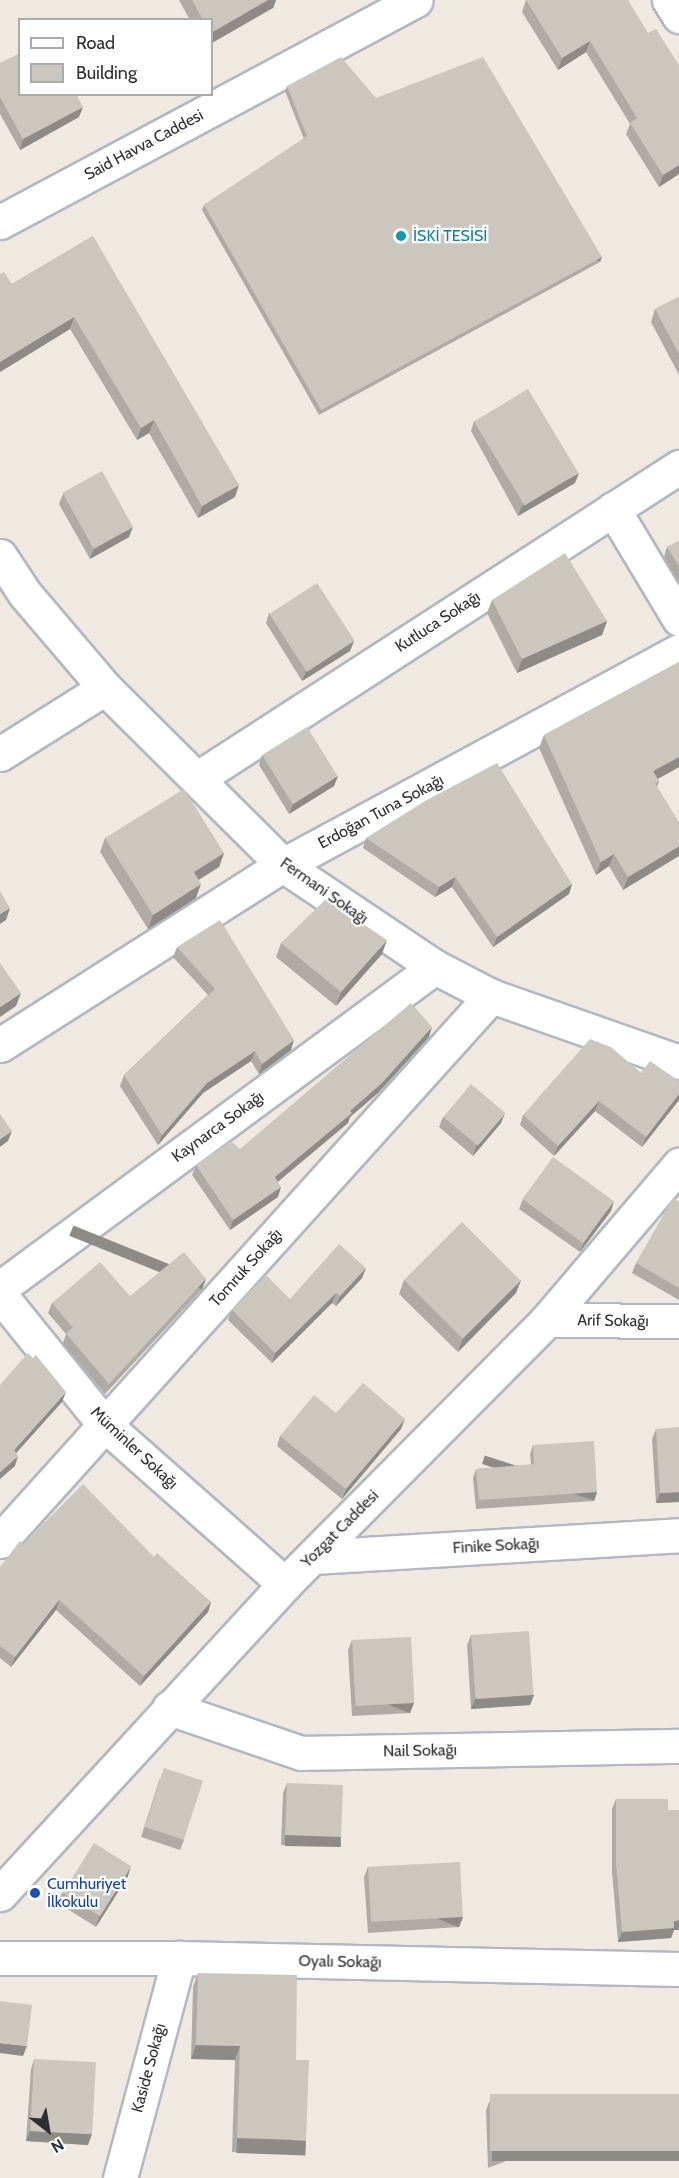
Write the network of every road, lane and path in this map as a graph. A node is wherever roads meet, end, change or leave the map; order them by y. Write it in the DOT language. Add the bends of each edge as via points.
graph roads {
  1 [pos="415,0"];
  2 [pos="669,0"];
  3 [pos="679,16"];
  4 [pos="0,222"];
  5 [pos="679,467"];
  6 [pos="613,509"];
  7 [pos="0,556"];
  8 [pos="679,619"];
  9 [pos="679,651"];
  10 [pos="105,688"];
  11 [pos="0,754"];
  12 [pos="198,778"];
  13 [pos="282,865"];
  14 [pos="435,967"];
  15 [pos="491,996"];
  16 [pos="0,1045"];
  17 [pos="679,1062"];
  18 [pos="679,1165"];
  19 [pos="0,1288"];
  20 [pos="0,1295"];
  21 [pos="547,1320"];
  22 [pos="679,1322"];
  23 [pos="105,1425"];
  24 [pos="679,1535"];
  25 [pos="0,1541"];
  26 [pos="313,1557"];
  27 [pos="285,1584"];
  28 [pos="169,1708"];
  29 [pos="679,1746"];
  30 [pos="0,1894"];
  31 [pos="0,1958"];
  32 [pos="178,1958"];
  33 [pos="679,1969"];
  34 [pos="120,2178"];
  1 -- 4 [label="street, Said Havva Caddesi"];
  2 -- 3 [label="street"];
  5 -- 6 [label="street, Kutluca Sokağı"];
  6 -- 8 [label="street"];
  6 -- 12 [label="street, Kutluca Sokağı"];
  7 -- 10 [label="street, Fermani Sokağı" via="25,594"];
  9 -- 13 [label="street, Erdoğan Tuna Sokağı"];
  10 -- 11 [label="street"];
  10 -- 12 [label="street, Fermani Sokağı"];
  12 -- 13 [label="street, Fermani Sokağı"];
  13 -- 14 [label="street, Fermani Sokağı"];
  13 -- 16 [label="street, Erdoğan Tuna Sokağı"];
  14 -- 15 [label="street, Fermani Sokağı"];
  14 -- 19 [label="street, Kaynarca Sokağı"];
  15 -- 17 [label="street, Fermani Sokağı"];
  15 -- 23 [label="street, Tomruk Sokağı"];
  18 -- 21 [label="street, Yozgat Caddesi"];
  20 -- 23 [label="street, Müminler Sokağı"];
  21 -- 22 [label="street, Arif Sokağı"];
  21 -- 26 [label="street, Yozgat Caddesi"];
  23 -- 25 [label="street, Tomruk Sokağı"];
  23 -- 27 [label="street, Müminler Sokağı"];
  24 -- 26 [label="street, Finike Sokağı"];
  26 -- 27 [label="street, Yozgat Caddesi"];
  27 -- 28 [label="street, Yozgat Caddesi"];
  28 -- 29 [label="street, Nail Sokağı" via="301,1753"];
  28 -- 30 [label="street, Yozgat Caddesi"];
  31 -- 32 [label="street, Oyalı Sokağı"];
  32 -- 33 [label="street, Oyalı Sokağı"];
  32 -- 34 [label="street, Kaside Sokağı"];
}
